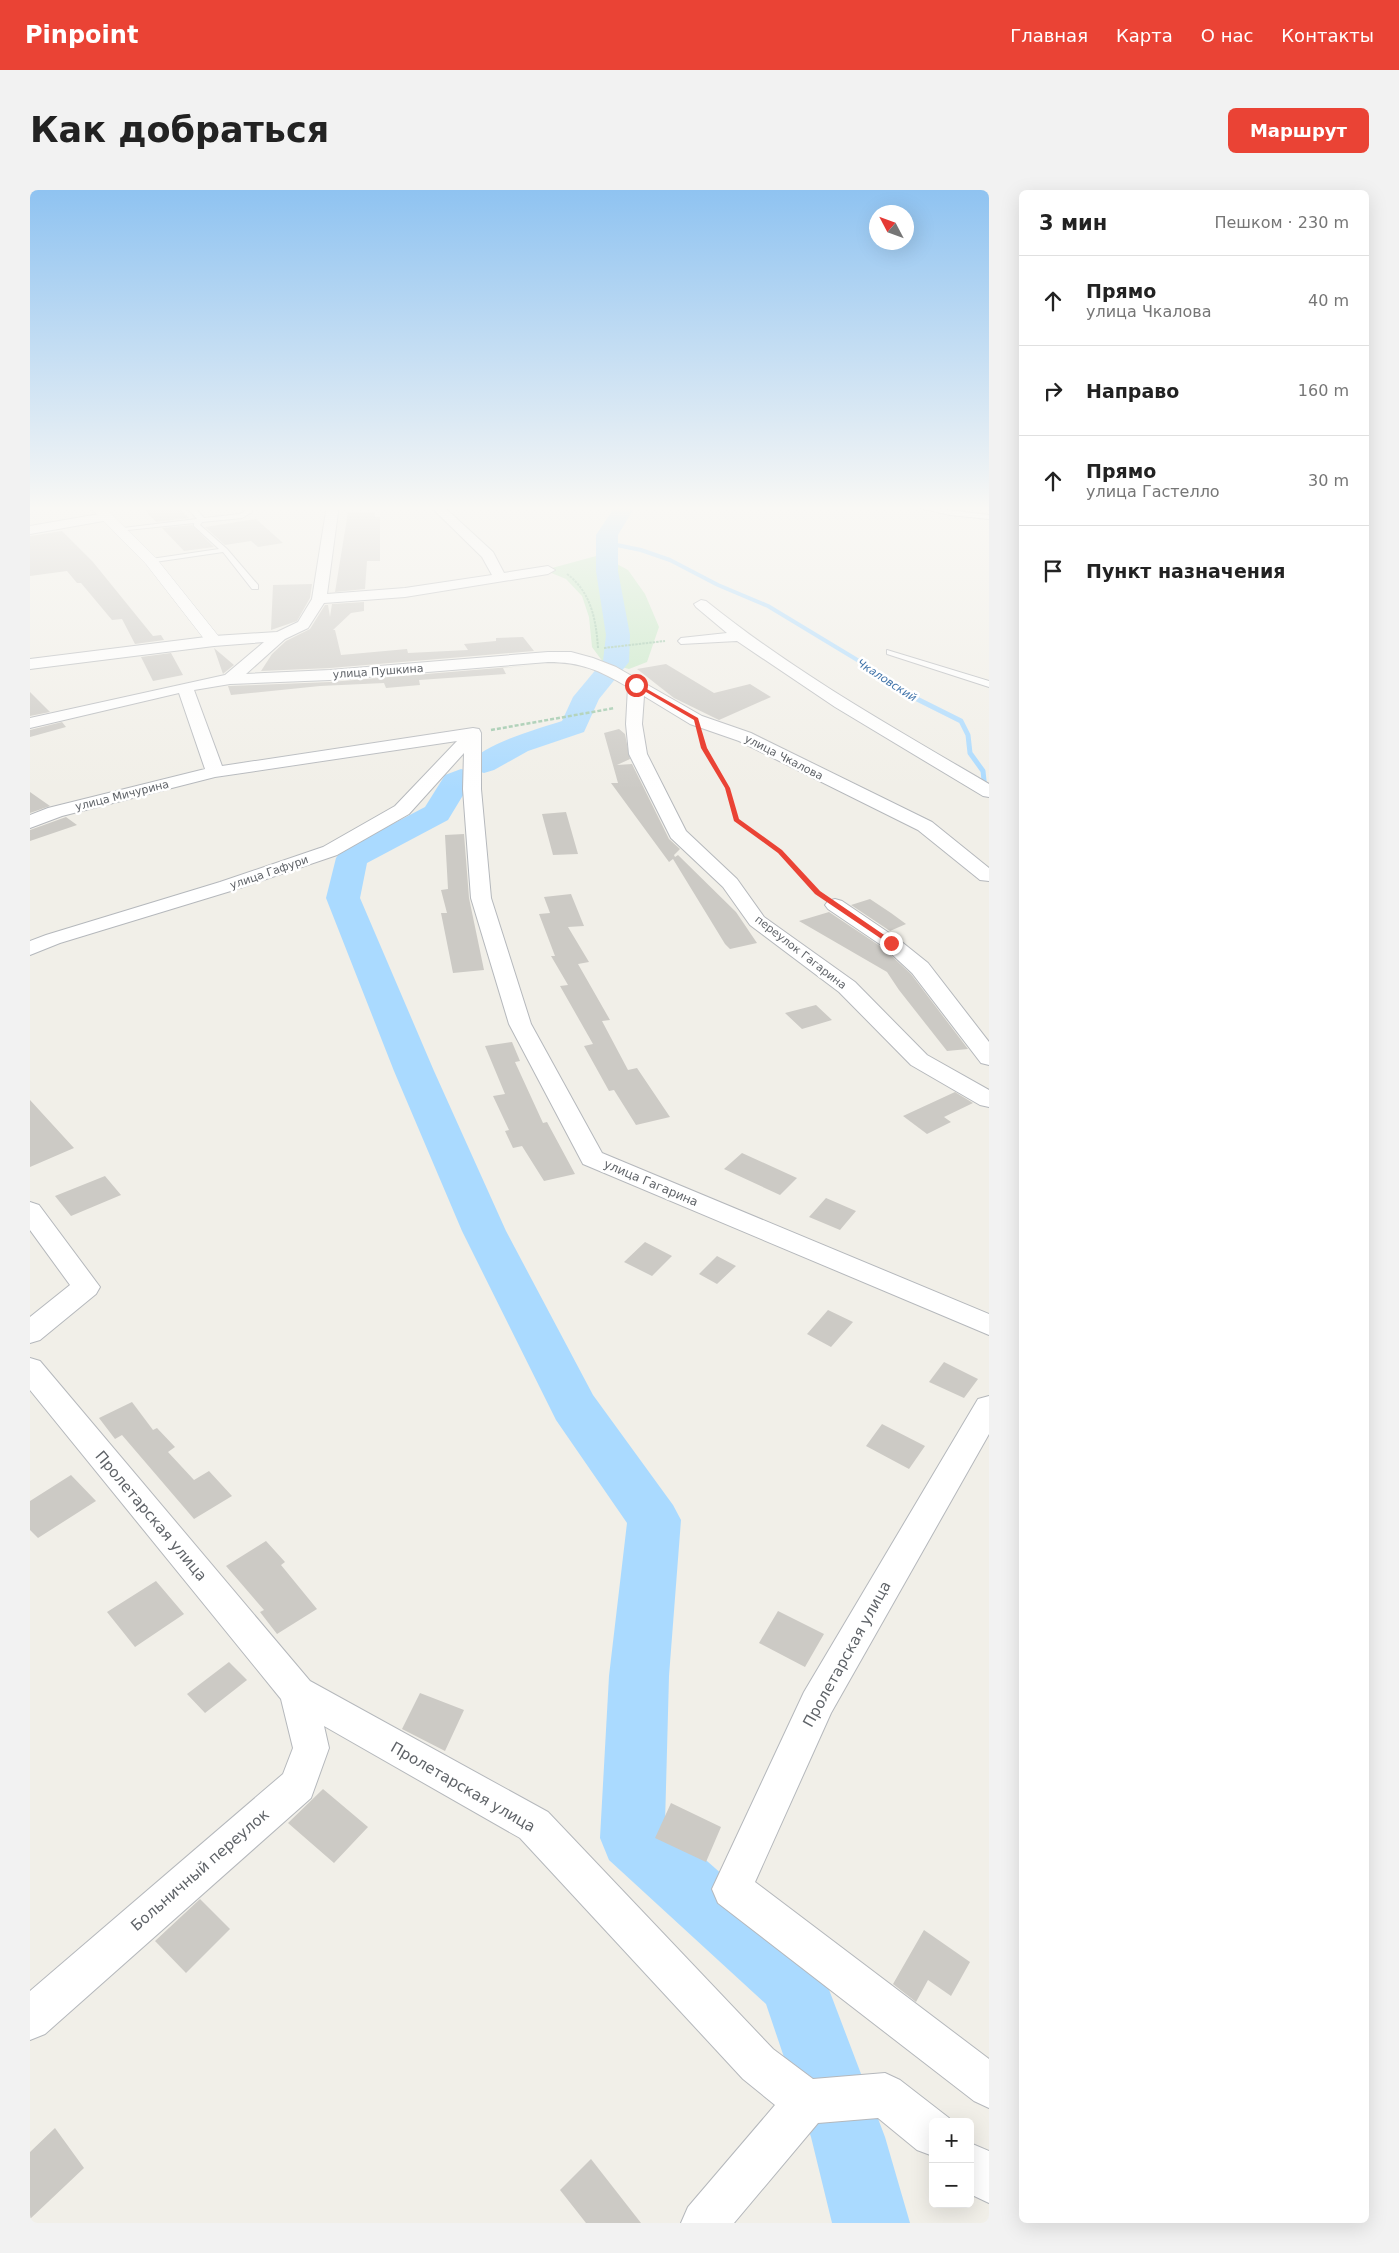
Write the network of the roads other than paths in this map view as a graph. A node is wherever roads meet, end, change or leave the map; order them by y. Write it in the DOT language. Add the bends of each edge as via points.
graph roads {
  1 [pos="182,600"];
  2 [pos="318,600"];
  3 [pos="701,604"];
  4 [pos="280,636"];
  5 [pos="738,636"];
  6 [pos="214,641"];
  7 [pos="686,641"];
  8 [pos="890,652"];
  9 [pos="571,657"];
  10 [pos="30,664"];
  11 [pos="230,679"];
  12 [pos="989,684"];
  13 [pos="636,685"];
  14 [pos="185,687"];
  15 [pos="30,723"];
  16 [pos="473,733"];
  17 [pos="215,772"];
  18 [pos="989,792"];
  19 [pos="30,822"];
  20 [pos="962,868"];
  21 [pos="988,877"];
  22 [pos="835,905"];
  23 [pos="30,949"];
  24 [pos="989,1058"];
  25 [pos="989,1100"];
  26 [pos="30,1211"];
  27 [pos="989,1325"];
  28 [pos="30,1333"];
  29 [pos="30,1369"];
  30 [pos="989,1408"];
  31 [pos="296,1692"];
  32 [pos="30,2019"];
  33 [pos="989,2086"];
  34 [pos="809,2101"];
  35 [pos="929,2131"];
  36 [pos="974,2168"];
  37 [pos="989,2180"];
  38 [pos="704,2223"];
  1 -- 6 [label="street"];
  2 -- 4 [label="street" via="303,625"];
  3 -- 5 [label="street"];
  4 -- 6 [label="street"];
  4 -- 11 [label="street"];
  5 -- 7 [label="street"];
  5 -- 18 [label="street" via="871,722"];
  6 -- 10 [label="street"];
  8 -- 12 [label="lane"];
  9 -- 11 [label="street, улица Пушкина"];
  9 -- 13 [label="street, улица Чкалова" via="594,662"];
  11 -- 14 [label="street, улица Пушкина"];
  13 -- 21 [label="street, улица Чкалова" via="696,720 745,737 925,826"];
  13 -- 25 [label="street, переулок Гагарина" via="634,724 638,754 678,834 730,883 757,921 847,987 919,1060"];
  14 -- 15 [label="street, улица Пушкина"];
  14 -- 17 [label="street"];
  16 -- 17 [label="street, улица Мичурина"];
  16 -- 23 [label="street, улица Гафури" via="402,810 330,851"];
  16 -- 27 [label="street, улица Гагарина" via="472,789 481,898 520,1024 592,1158"];
  17 -- 19 [label="street, улица Мичурина" via="55,812"];
  20 -- 21 [label="street, улица Чкалова"];
  22 -- 24 [label="street" via="891,943 920,968"];
  26 -- 28 [label="street" via="86,1287"];
  29 -- 31 [label="street, Пролетарская улица"];
  30 -- 33 [label="street, Пролетарская улица" via="817,1703 732,1889"];
  31 -- 32 [label="street, Больничный переулок" via="311,1748 298,1785"];
  31 -- 34 [label="street, Пролетарская улица" via="534,1826 758,2064"];
  34 -- 35 [label="street" via="885,2095"];
  34 -- 38 [label="street"];
  36 -- 37 [label="street"];
}
